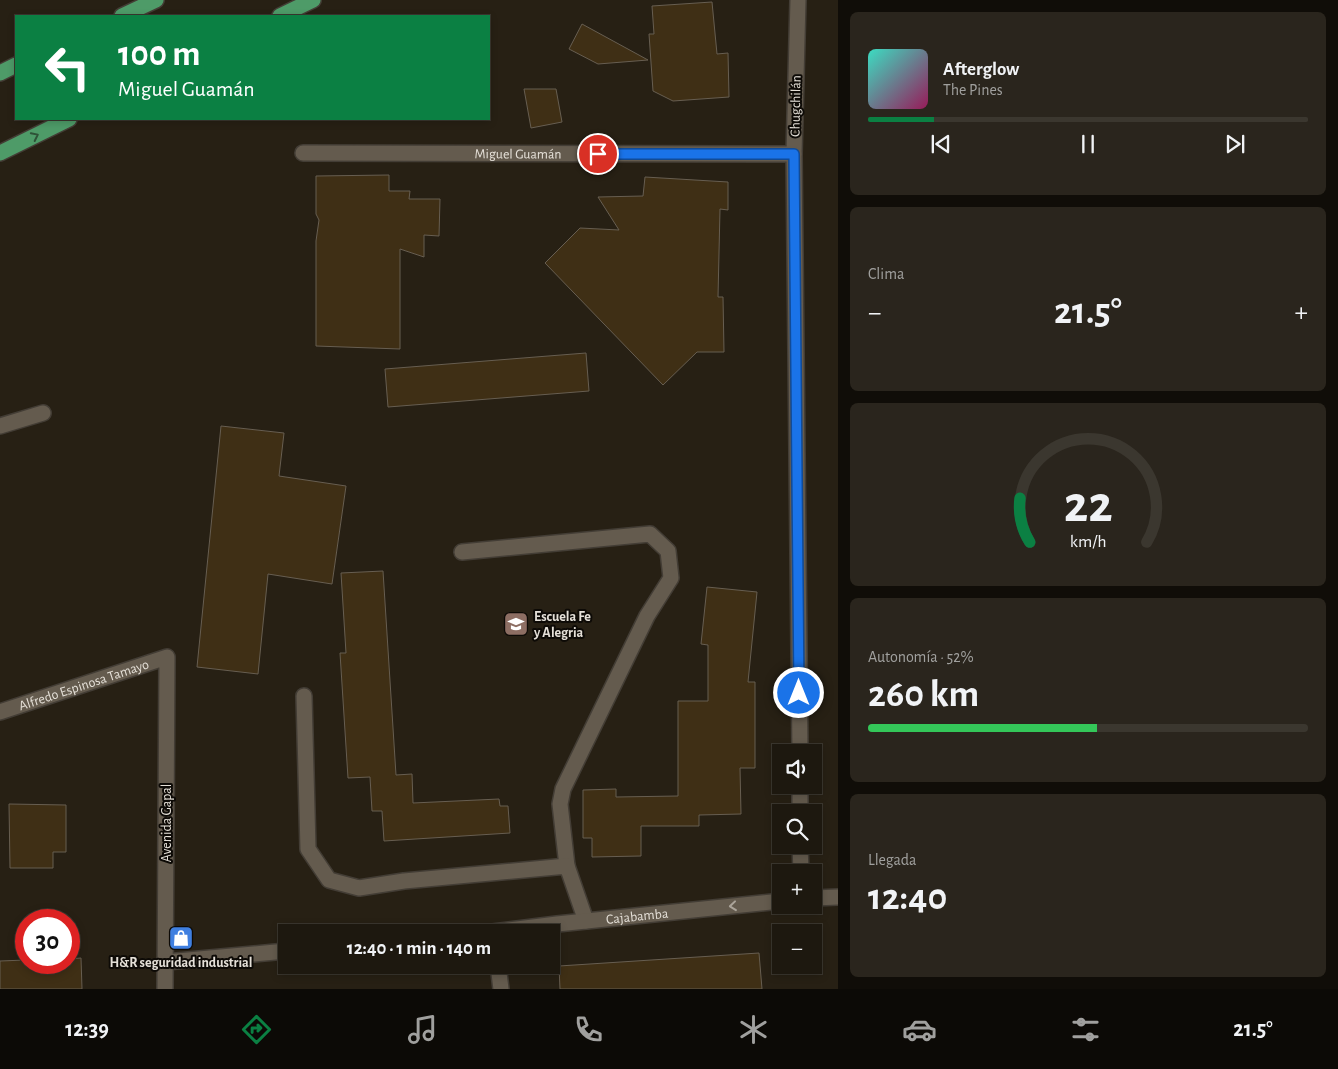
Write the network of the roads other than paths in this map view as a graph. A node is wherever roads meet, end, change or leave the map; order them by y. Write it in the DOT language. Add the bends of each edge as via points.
graph roads {
  1 [pos="156,0"];
  2 [pos="314,0"];
  3 [pos="798,0"];
  4 [pos="124,15"];
  5 [pos="282,15"];
  6 [pos="15,66"];
  7 [pos="0,73"];
  8 [pos="67,120"];
  9 [pos="0,153"];
  10 [pos="303,153"];
  11 [pos="794,154"];
  12 [pos="43,413"];
  13 [pos="0,426"];
  14 [pos="462,552"];
  15 [pos="167,657"];
  16 [pos="304,696"];
  17 [pos="0,712"];
  18 [pos="800,744"];
  19 [pos="567,866"];
  20 [pos="838,897"];
  21 [pos="822,898"];
  22 [pos="772,902"];
  23 [pos="586,921"];
  24 [pos="560,924"];
  25 [pos="278,952"];
  26 [pos="166,962"];
  27 [pos="499,974"];
  28 [pos="165,989"];
  29 [pos="500,989"];
  1 -- 4 [label="highway"];
  2 -- 5 [label="highway"];
  3 -- 11 [label="street, Chugchilán"];
  6 -- 7 [label="highway"];
  9 -- 8 [label="highway, one-way"];
  10 -- 11 [label="street, Miguel Guamán"];
  11 -- 18 [label="street, Chugchilán"];
  12 -- 13 [label="street"];
  14 -- 19 [label="street" via="650,534 668,552 671,578 647,616 563,789 560,804"];
  15 -- 17 [label="street, Alfredo Espinosa Tamayo"];
  15 -- 26 [label="street, Avenida Gapal"];
  16 -- 19 [label="street" via="308,849 329,880 359,888"];
  19 -- 23 [label="street"];
  20 -- 21 [label="street"];
  22 -- 23 [label="street, Cajabamba, one-way"];
  23 -- 24 [label="street, Cajabamba"];
  25 -- 26 [label="street"];
  26 -- 28 [label="street, Avenida Gapal"];
  27 -- 29 [label="street"];
}
